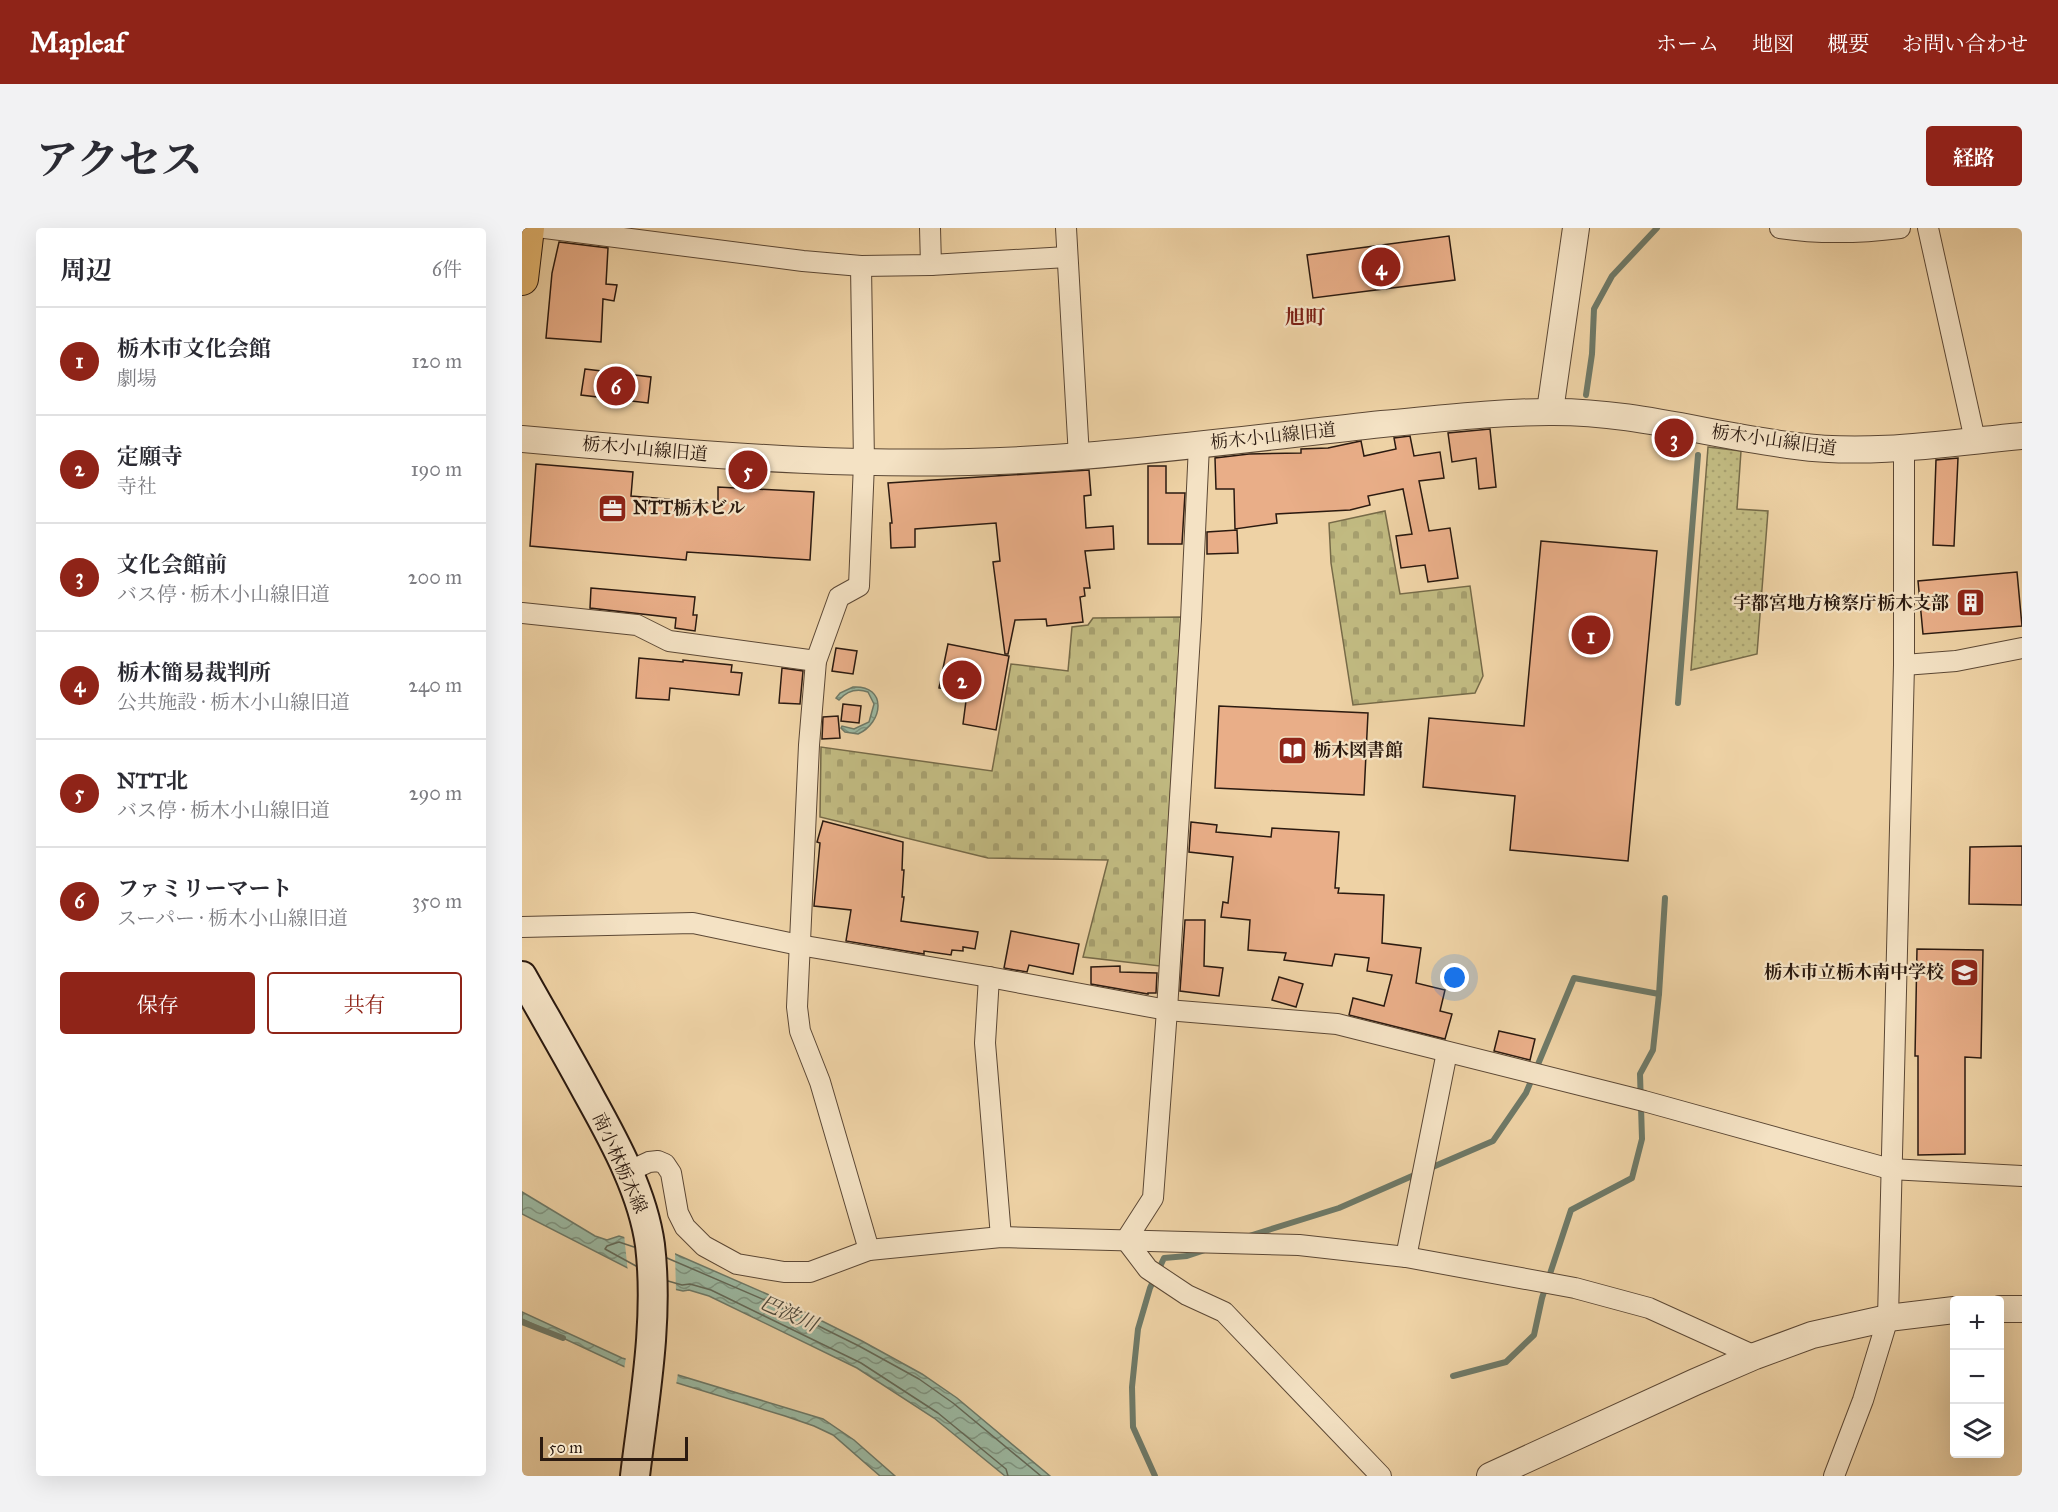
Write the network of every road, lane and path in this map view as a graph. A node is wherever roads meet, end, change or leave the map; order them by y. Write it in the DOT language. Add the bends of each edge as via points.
graph roads {
  1 [pos="528,228"];
  2 [pos="545,228"];
  3 [pos="930,228"];
  4 [pos="1066,228"];
  5 [pos="1576,228"];
  6 [pos="1780,228"];
  7 [pos="1900,228"];
  8 [pos="1929,228"];
  9 [pos="1067,257"];
  10 [pos="931,265"];
  11 [pos="861,266"];
  12 [pos="522,279"];
  13 [pos="1550,411"];
  14 [pos="2022,436"];
  15 [pos="522,439"];
  16 [pos="1975,440"];
  17 [pos="1199,445"];
  18 [pos="1904,447"];
  19 [pos="1079,457"];
  20 [pos="864,463"];
  21 [pos="522,613"];
  22 [pos="2022,648"];
  23 [pos="816,661"];
  24 [pos="1904,665"];
  25 [pos="522,927"];
  26 [pos="799,945"];
  27 [pos="522,976"];
  28 [pos="989,977"];
  29 [pos="1167,1010"];
  30 [pos="1447,1052"];
  31 [pos="1890,1169"];
  32 [pos="627,1172"];
  33 [pos="2022,1176"];
  34 [pos="1001,1236"];
  35 [pos="1126,1240"];
  36 [pos="869,1250"];
  37 [pos="1406,1257"];
  38 [pos="2022,1309"];
  39 [pos="1950,1310"];
  40 [pos="2004,1310"];
  41 [pos="1888,1318"];
  42 [pos="1755,1356"];
  43 [pos="635,1476"];
  44 [pos="1381,1476"];
  45 [pos="1490,1476"];
  46 [pos="1834,1476"];
  1 -- 12 [label="main road"];
  2 -- 11 [label="street"];
  3 -- 10 [label="street"];
  4 -- 9 [label="street"];
  5 -- 13 [label="street"];
  6 -- 7 [label="street" via="1862,233"];
  8 -- 16 [label="street"];
  9 -- 10 [label="street"];
  9 -- 19 [label="street"];
  10 -- 11 [label="street"];
  11 -- 20 [label="street"];
  13 -- 17 [label="street, 栃木小山線旧道" via="1472,415"];
  13 -- 18 [label="street, 栃木小山線旧道" via="1662,421 1798,447"];
  14 -- 16 [label="street, 栃木小山線旧道"];
  15 -- 20 [label="street, 栃木小山線旧道"];
  16 -- 18 [label="street, 栃木小山線旧道"];
  17 -- 19 [label="street, 栃木小山線旧道"];
  17 -- 29 [label="street"];
  18 -- 24 [label="street"];
  19 -- 20 [label="street, 栃木小山線旧道"];
  20 -- 23 [label="street" via="859,586 839,597"];
  21 -- 23 [label="street" via="637,625 669,641"];
  22 -- 24 [label="street" via="1956,661"];
  23 -- 26 [label="street"];
  24 -- 31 [label="street"];
  25 -- 26 [label="street" via="693,923"];
  26 -- 28 [label="street"];
  26 -- 36 [label="street" via="800,1031 820,1082"];
  27 -- 32 [label="main road, 南小林栃木線"];
  28 -- 29 [label="street"];
  28 -- 34 [label="street" via="985,1043"];
  29 -- 30 [label="street" via="1337,1024"];
  29 -- 35 [label="street" via="1153,1198"];
  30 -- 31 [label="street"];
  30 -- 37 [label="street"];
  31 -- 33 [label="street"];
  31 -- 41 [label="street"];
  32 -- 36 [label="street" via="648,1162 665,1164 685,1227 704,1246 737,1263 784,1272 810,1272"];
  32 -- 43 [label="main road, 南小林栃木線" via="645,1220 652,1281"];
  34 -- 35 [label="street"];
  34 -- 36 [label="street"];
  35 -- 37 [label="street" via="1299,1245"];
  35 -- 44 [label="street" via="1148,1269 1187,1295 1224,1312"];
  37 -- 42 [label="street" via="1575,1288 1638,1305"];
  38 -- 40 [label="street"];
  39 -- 41 [label="street"];
  41 -- 42 [label="street" via="1812,1335"];
  41 -- 46 [label="street"];
  42 -- 45 [label="street"];
}
